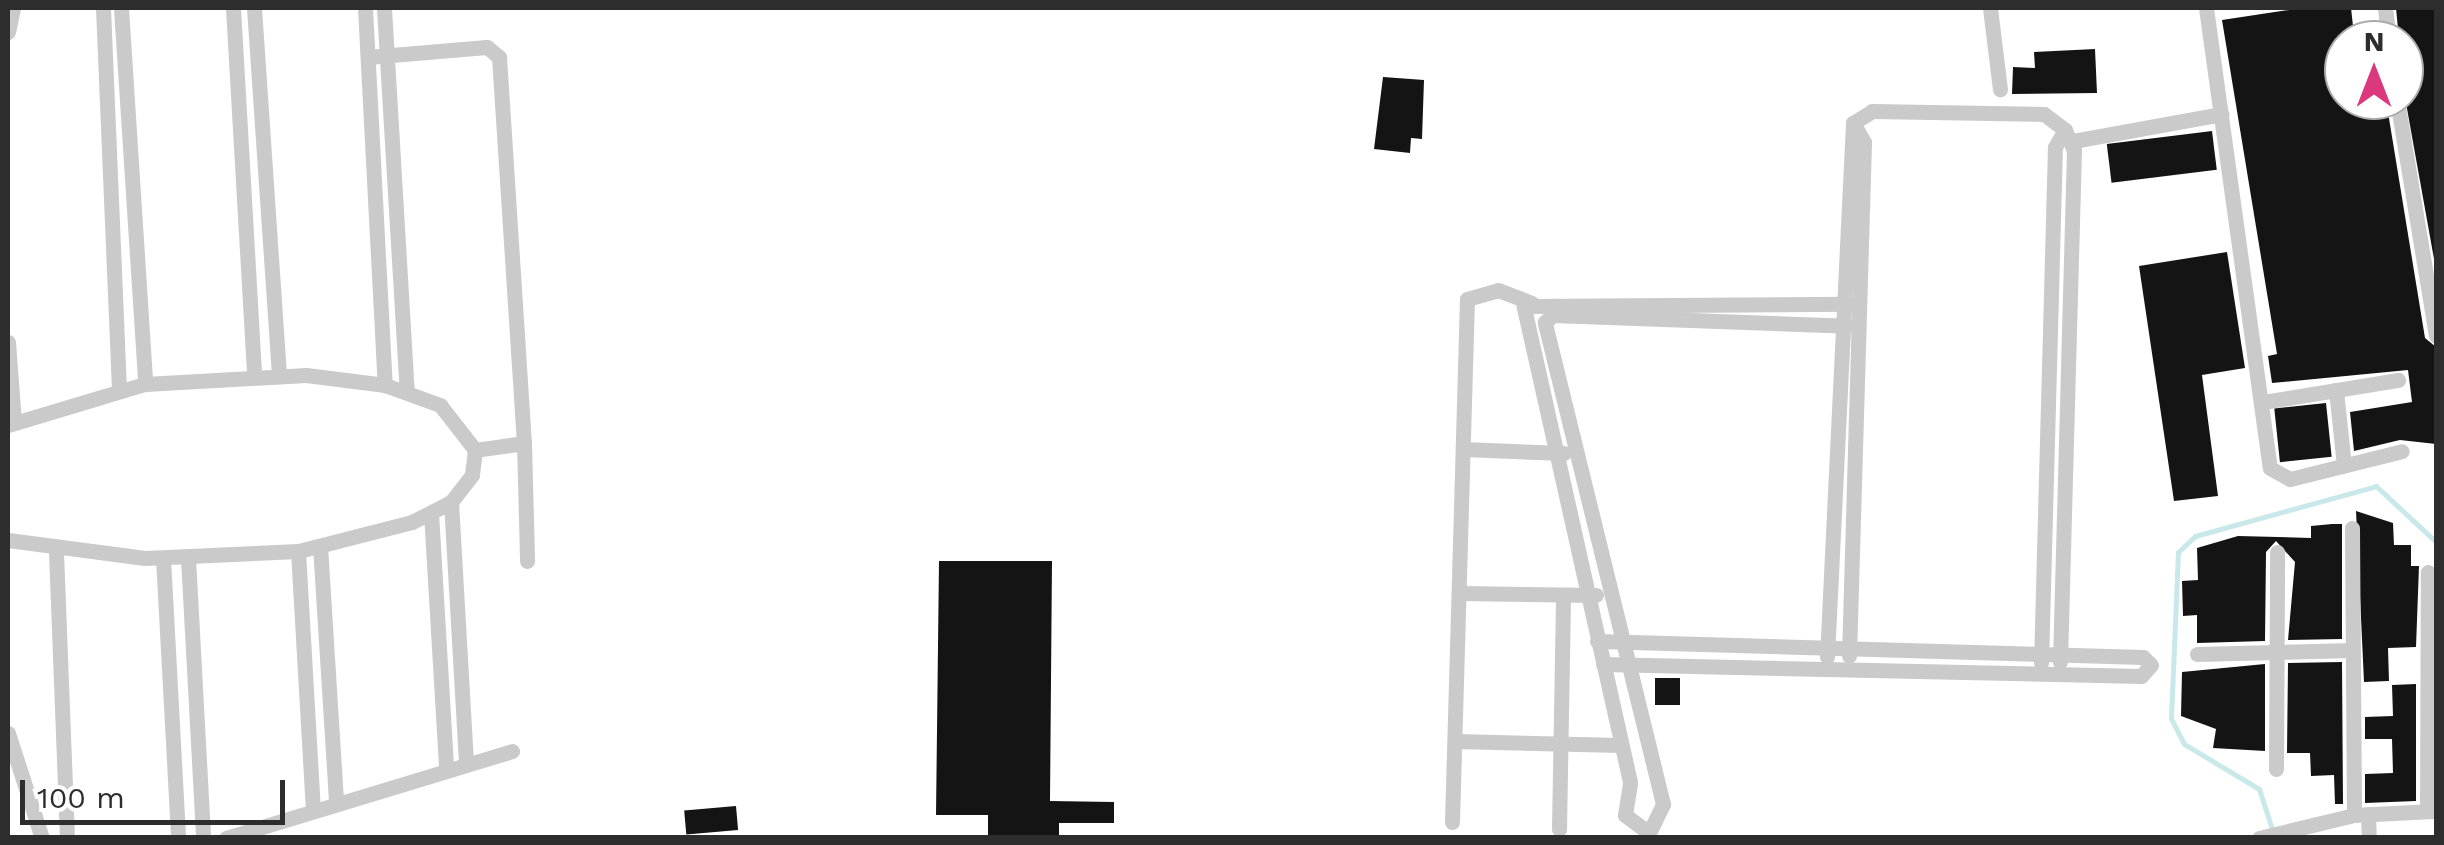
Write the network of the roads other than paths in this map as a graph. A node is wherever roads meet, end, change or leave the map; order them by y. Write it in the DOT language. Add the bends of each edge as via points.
graph roads {
  1 [pos="14,8"];
  2 [pos="103,8"];
  3 [pos="120,8"];
  4 [pos="233,8"];
  5 [pos="254,8"];
  6 [pos="365,8"];
  7 [pos="384,8"];
  8 [pos="1990,8"];
  9 [pos="2206,8"];
  10 [pos="8,32"];
  11 [pos="387,55"];
  12 [pos="368,56"];
  13 [pos="2000,89"];
  14 [pos="2222,114"];
  15 [pos="2399,120"];
  16 [pos="1853,124"];
  17 [pos="2069,136"];
  18 [pos="1532,302"];
  19 [pos="1840,304"];
  20 [pos="1858,304"];
  21 [pos="1839,326"];
  22 [pos="1857,326"];
  23 [pos="2436,336"];
  24 [pos="8,342"];
  25 [pos="254,376"];
  26 [pos="279,376"];
  27 [pos="2398,380"];
  28 [pos="145,384"];
  29 [pos="386,385"];
  30 [pos="119,389"];
  31 [pos="2336,390"];
  32 [pos="408,392"];
  33 [pos="2263,402"];
  34 [pos="11,423"];
  35 [pos="524,443"];
  36 [pos="1463,449"];
  37 [pos="475,450"];
  38 [pos="2402,451"];
  39 [pos="1554,452"];
  40 [pos="1572,453"];
  41 [pos="2344,466"];
  42 [pos="451,502"];
  43 [pos="431,513"];
  44 [pos="2352,528"];
  45 [pos="8,540"];
  46 [pos="320,546"];
  47 [pos="298,551"];
  48 [pos="56,552"];
  49 [pos="2277,552"];
  50 [pos="163,558"];
  51 [pos="188,558"];
  52 [pos="527,561"];
  53 [pos="2428,572"];
  54 [pos="1460,593"];
  55 [pos="1605,595"];
  56 [pos="1563,596"];
  57 [pos="1587,596"];
  58 [pos="1616,640"];
  59 [pos="1598,641"];
  60 [pos="1827,646"];
  61 [pos="1850,648"];
  62 [pos="2352,650"];
  63 [pos="2276,652"];
  64 [pos="2041,654"];
  65 [pos="2060,654"];
  66 [pos="2196,654"];
  67 [pos="1622,663"];
  68 [pos="1603,664"];
  69 [pos="1826,666"];
  70 [pos="1849,666"];
  71 [pos="2040,672"];
  72 [pos="2060,672"];
  73 [pos="8,733"];
  74 [pos="1455,741"];
  75 [pos="1560,744"];
  76 [pos="1621,745"];
  77 [pos="512,752"];
  78 [pos="466,764"];
  79 [pos="446,768"];
  80 [pos="2276,769"];
  81 [pos="336,802"];
  82 [pos="313,809"];
  83 [pos="2432,811"];
  84 [pos="2360,814"];
  85 [pos="1452,822"];
  86 [pos="1560,829"];
  87 [pos="1650,835"];
  88 [pos="42,838"];
  89 [pos="68,838"];
  90 [pos="178,838"];
  91 [pos="204,838"];
  92 [pos="226,838"];
  93 [pos="2259,838"];
  94 [pos="2369,838"];
  1 -- 10 [label="street"];
  2 -- 30 [label="street"];
  3 -- 28 [label="street"];
  4 -- 25 [label="street"];
  5 -- 26 [label="street"];
  6 -- 12 [label="street"];
  7 -- 11 [label="street"];
  8 -- 13 [label="street"];
  9 -- 14 [label="street"];
  11 -- 12 [label="street"];
  11 -- 32 [label="street"];
  11 -- 35 [label="street" via="486,47 499,57"];
  12 -- 29 [label="street"];
  14 -- 17 [label="street"];
  14 -- 33 [label="street"];
  15 -- 23 [label="street"];
  16 -- 17 [label="street" via="1872,111 2044,114"];
  16 -- 19 [label="street"];
  16 -- 20 [label="street" via="1864,142"];
  17 -- 64 [label="street" via="2055,148"];
  17 -- 65 [label="street"];
  18 -- 19 [label="street"];
  18 -- 36 [label="street" via="1498,290 1467,299"];
  18 -- 39 [label="street" via="1524,319"];
  19 -- 20 [label="street"];
  19 -- 21 [label="street"];
  20 -- 22 [label="street"];
  21 -- 22 [label="street"];
  21 -- 40 [label="street" via="1553,315 1544,332"];
  21 -- 60 [label="street"];
  22 -- 61 [label="street"];
  24 -- 34 [label="street"];
  25 -- 26 [label="street"];
  25 -- 28 [label="street"];
  26 -- 29 [label="street"];
  27 -- 31 [label="street"];
  28 -- 30 [label="street"];
  29 -- 32 [label="street"];
  30 -- 34 [label="street"];
  31 -- 33 [label="street"];
  31 -- 41 [label="street"];
  32 -- 37 [label="street" via="458,418"];
  33 -- 41 [label="street" via="2274,475"];
  35 -- 37 [label="street"];
  35 -- 52 [label="street"];
  36 -- 39 [label="street"];
  36 -- 54 [label="street"];
  37 -- 42 [label="street" via="472,475"];
  38 -- 41 [label="street"];
  39 -- 40 [label="street"];
  39 -- 57 [label="street"];
  40 -- 55 [label="street"];
  42 -- 43 [label="street"];
  42 -- 78 [label="street"];
  43 -- 46 [label="street"];
  43 -- 79 [label="street"];
  44 -- 62 [label="street"];
  45 -- 48 [label="street"];
  46 -- 47 [label="street"];
  46 -- 81 [label="street"];
  47 -- 51 [label="street"];
  47 -- 82 [label="street"];
  48 -- 50 [label="street"];
  48 -- 89 [label="street"];
  49 -- 63 [label="street"];
  50 -- 51 [label="street"];
  50 -- 90 [label="street"];
  51 -- 91 [label="street"];
  53 -- 83 [label="street"];
  54 -- 56 [label="street"];
  54 -- 74 [label="street"];
  55 -- 57 [label="street"];
  55 -- 58 [label="street"];
  56 -- 57 [label="street"];
  56 -- 75 [label="street"];
  57 -- 59 [label="street"];
  58 -- 59 [label="street"];
  58 -- 60 [label="street"];
  58 -- 67 [label="street"];
  59 -- 68 [label="street"];
  60 -- 61 [label="street"];
  60 -- 69 [label="street"];
  61 -- 64 [label="street"];
  61 -- 70 [label="street"];
  62 -- 63 [label="street"];
  62 -- 84 [label="street"];
  63 -- 66 [label="street"];
  63 -- 80 [label="street"];
  64 -- 65 [label="street"];
  64 -- 71 [label="street"];
  65 -- 72 [label="street"];
  65 -- 72 [label="street" via="2143,657 2150,665 2147,676"];
  67 -- 68 [label="street"];
  67 -- 69 [label="street"];
  67 -- 87 [label="street" via="1663,804"];
  68 -- 76 [label="street"];
  69 -- 70 [label="street"];
  70 -- 71 [label="street"];
  71 -- 72 [label="street"];
  73 -- 88 [label="street"];
  74 -- 75 [label="street"];
  74 -- 85 [label="street"];
  75 -- 76 [label="street"];
  75 -- 86 [label="street"];
  76 -- 87 [label="street" via="1625,815"];
  77 -- 78 [label="street"];
  78 -- 79 [label="street"];
  79 -- 81 [label="street"];
  81 -- 82 [label="street"];
  82 -- 92 [label="street"];
  83 -- 84 [label="street"];
  84 -- 93 [label="street"];
  84 -- 94 [label="street"];
}
